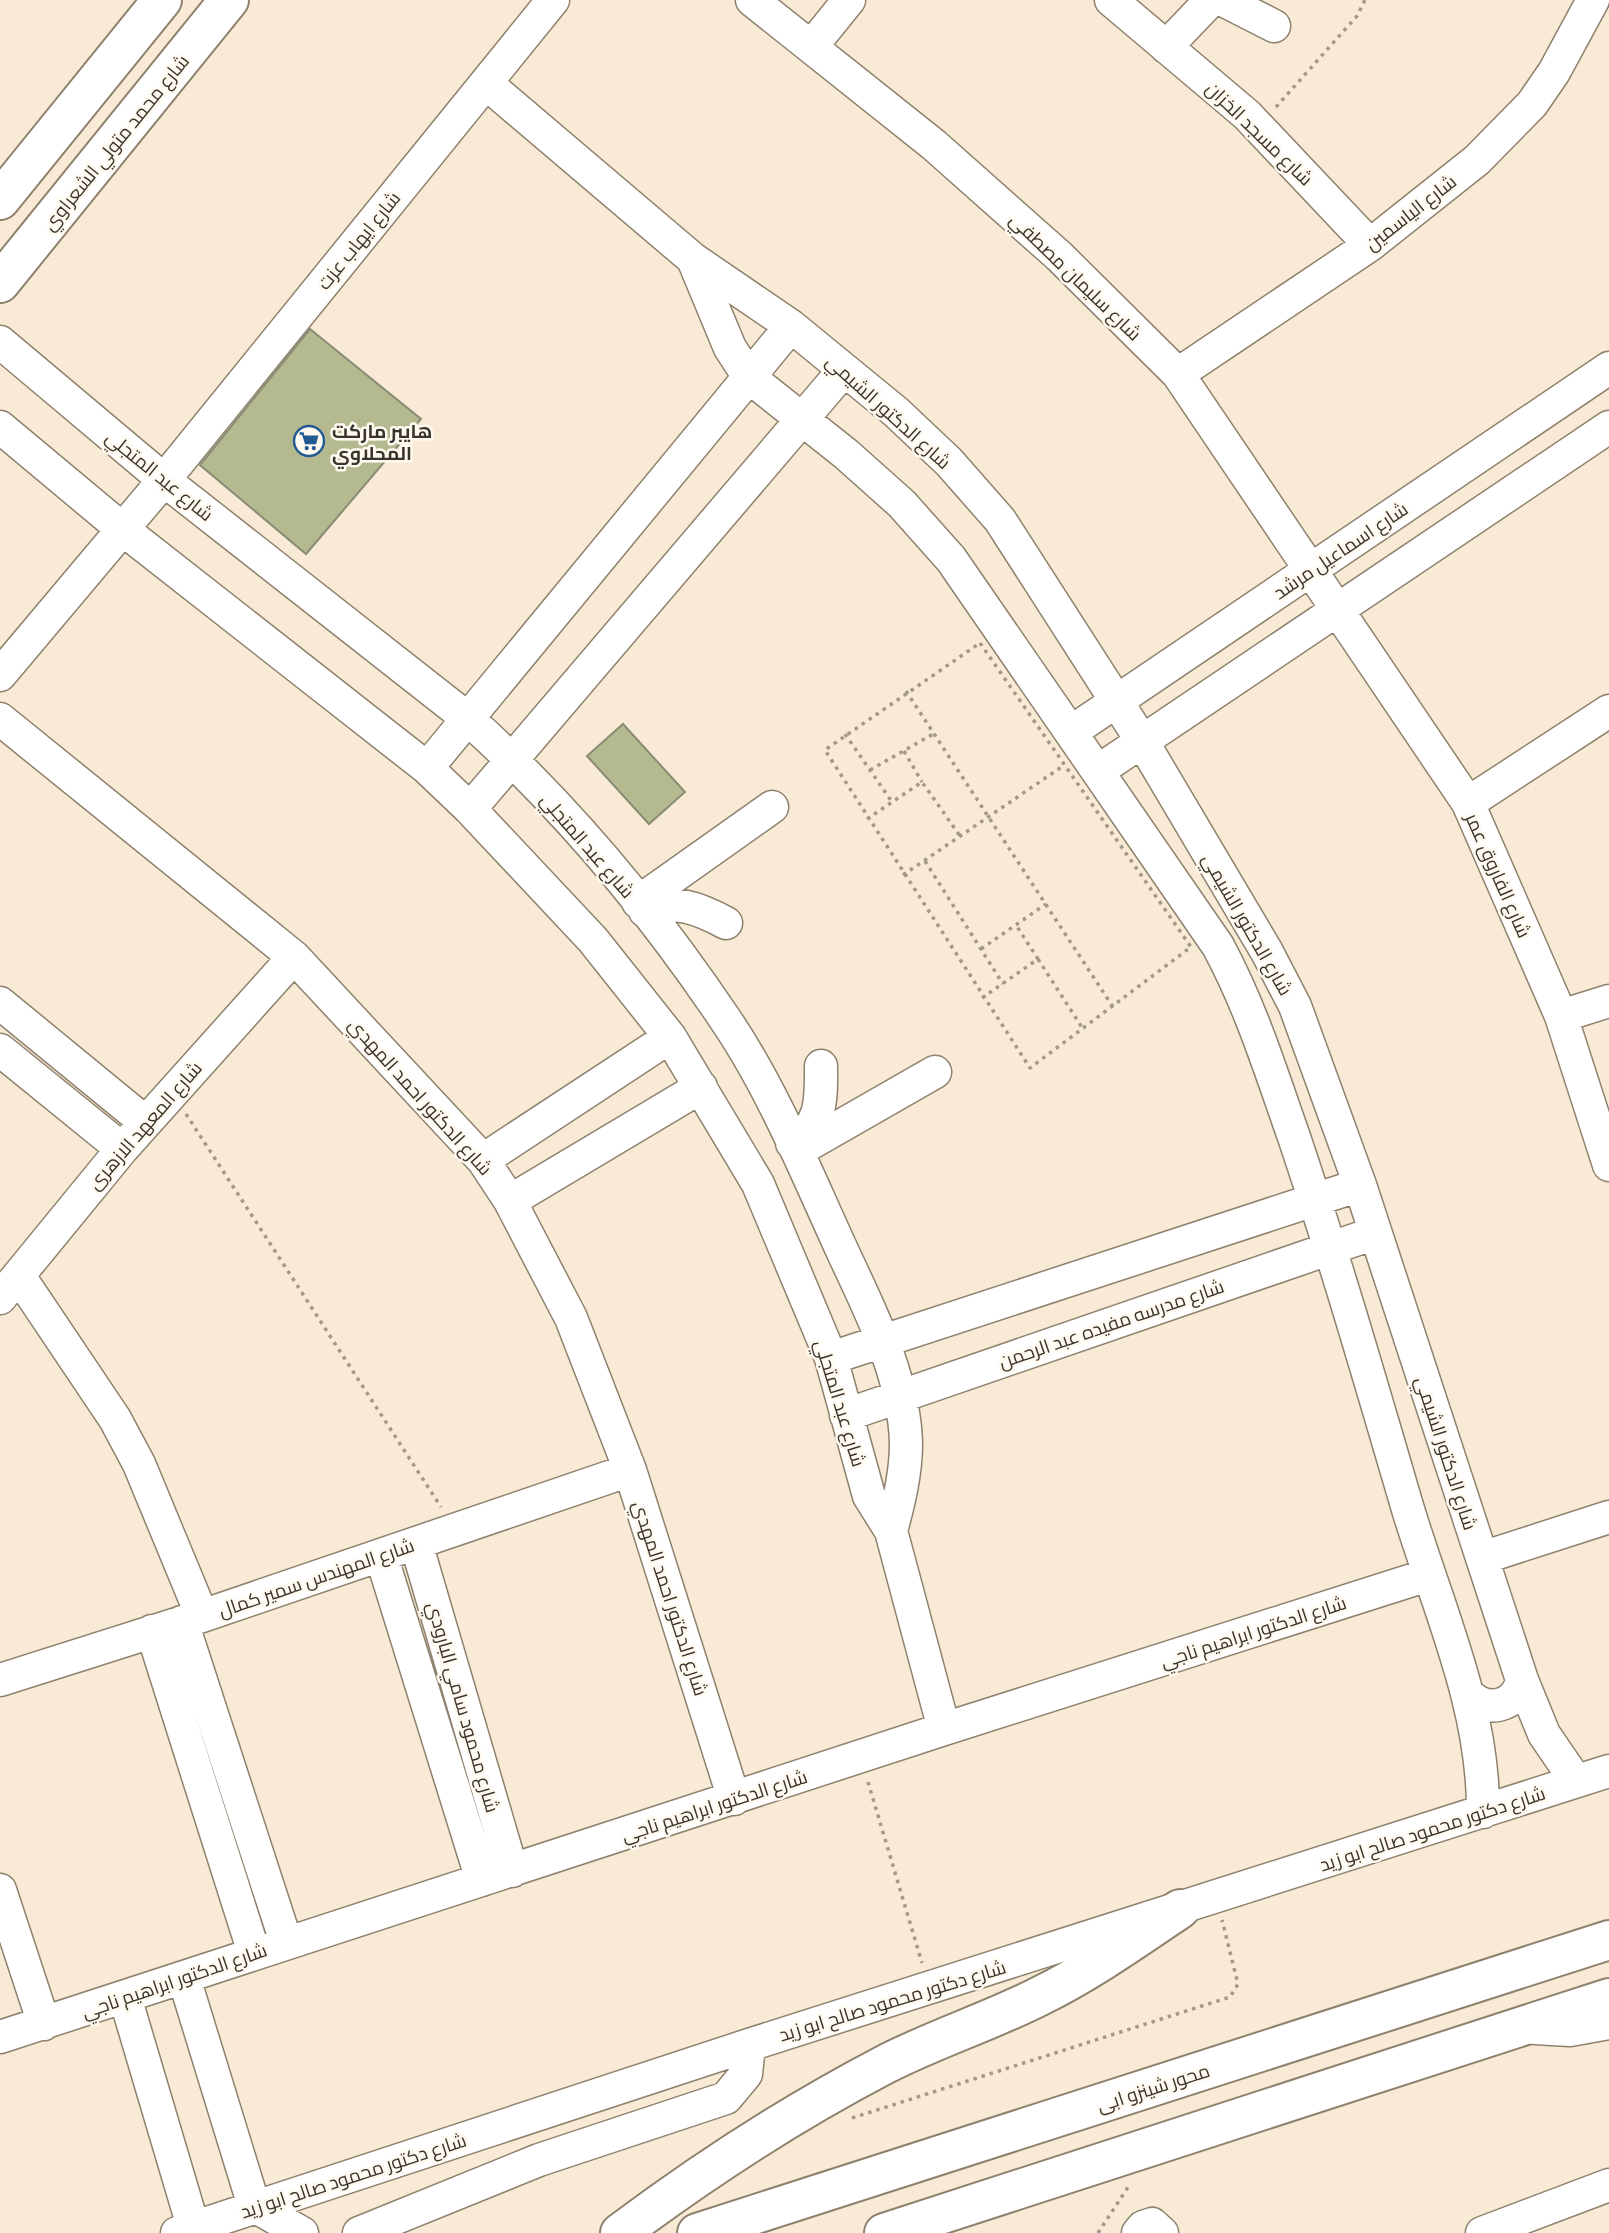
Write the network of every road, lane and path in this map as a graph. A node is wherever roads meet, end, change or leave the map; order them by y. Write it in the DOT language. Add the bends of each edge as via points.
graph roads {
  1 [pos="162,0"];
  2 [pos="229,0"];
  3 [pos="553,0"];
  4 [pos="752,0"];
  5 [pos="849,0"];
  6 [pos="1111,0"];
  7 [pos="1211,0"];
  8 [pos="1223,0"];
  9 [pos="1365,0"];
  10 [pos="1593,0"];
  11 [pos="1274,26"];
  12 [pos="811,47"];
  13 [pos="1166,47"];
  14 [pos="486,83"];
  15 [pos="1258,126"];
  16 [pos="0,200"];
  17 [pos="1370,244"];
  18 [pos="693,259"];
  19 [pos="0,283"];
  20 [pos="791,326"];
  21 [pos="0,342"];
  22 [pos="1609,368"];
  23 [pos="844,370"];
  24 [pos="1178,374"];
  25 [pos="749,377"];
  26 [pos="802,419"];
  27 [pos="0,427"];
  28 [pos="1609,427"];
  29 [pos="164,480"];
  30 [pos="121,528"];
  31 [pos="1311,570"];
  32 [pos="1338,609"];
  33 [pos="0,676"];
  34 [pos="906,691"];
  35 [pos="1115,701"];
  36 [pos="1609,711"];
  37 [pos="467,718"];
  38 [pos="0,719"];
  39 [pos="934,733"];
  40 [pos="845,734"];
  41 [pos="1142,741"];
  42 [pos="904,751"];
  43 [pos="1080,755"];
  44 [pos="513,759"];
  45 [pos="427,768"];
  46 [pos="870,770"];
  47 [pos="922,782"];
  48 [pos="892,802"];
  49 [pos="1468,803"];
  50 [pos="772,807"];
  51 [pos="470,809"];
  52 [pos="989,816"];
  53 [pos="867,819"];
  54 [pos="960,836"];
  55 [pos="925,860"];
  56 [pos="903,875"];
  57 [pos="1046,904"];
  58 [pos="642,906"];
  59 [pos="726,923"];
  60 [pos="1016,925"];
  61 [pos="981,949"];
  62 [pos="294,957"];
  63 [pos="1038,959"];
  64 [pos="1003,984"];
  65 [pos="982,998"];
  66 [pos="1609,1000"];
  67 [pos="0,1003"];
  68 [pos="1113,1007"];
  69 [pos="1561,1016"];
  70 [pos="1083,1029"];
  71 [pos="670,1037"];
  72 [pos="0,1050"];
  73 [pos="821,1066"];
  74 [pos="935,1072"];
  75 [pos="701,1087"];
  76 [pos="172,1092"];
  77 [pos="145,1122"];
  78 [pos="794,1147"];
  79 [pos="122,1149"];
  80 [pos="483,1160"];
  81 [pos="1609,1166"];
  82 [pos="1360,1185"];
  83 [pos="1315,1200"];
  84 [pos="510,1201"];
  85 [pos="1375,1233"];
  86 [pos="1331,1248"];
  87 [pos="9,1287"];
  88 [pos="883,1340"];
  89 [pos="831,1358"];
  90 [pos="898,1396"];
  91 [pos="846,1415"];
  92 [pos="630,1469"];
  93 [pos="1609,1517"];
  94 [pos="455,1530"];
  95 [pos="891,1531"];
  96 [pos="416,1543"];
  97 [pos="381,1555"];
  98 [pos="1482,1559"];
  99 [pos="1428,1575"];
  100 [pos="192,1619"];
  101 [pos="152,1631"];
  102 [pos="0,1680"];
  103 [pos="1522,1680"];
  104 [pos="1468,1694"];
  105 [pos="944,1729"];
  106 [pos="860,1757"];
  107 [pos="1609,1771"];
  108 [pos="1576,1781"];
  109 [pos="734,1798"];
  110 [pos="1483,1812"];
  111 [pos="512,1871"];
  112 [pos="482,1880"];
  113 [pos="0,1890"];
  114 [pos="1216,1898"];
  115 [pos="1180,1909"];
  116 [pos="1609,1940"];
  117 [pos="286,1942"];
  118 [pos="254,1953"];
  119 [pos="184,1978"];
  120 [pos="929,1988"];
  121 [pos="125,1997"];
  122 [pos="1609,1998"];
  123 [pos="1609,2023"];
  124 [pos="44,2024"];
  125 [pos="1528,2024"];
  126 [pos="0,2037"];
  127 [pos="749,2045"];
  128 [pos="850,2119"];
  129 [pos="1129,2153"];
  130 [pos="1609,2185"];
  131 [pos="254,2206"];
  132 [pos="189,2231"];
  133 [pos="302,2233"];
  134 [pos="359,2233"];
  135 [pos="620,2233"];
  136 [pos="697,2233"];
  137 [pos="884,2233"];
  138 [pos="1098,2233"];
  139 [pos="1138,2233"];
  140 [pos="1162,2233"];
  141 [pos="1482,2233"];
  1 -- 16 [label="main road"];
  2 -- 19 [label="main road, شارع محمد متولي الشعراوي"];
  3 -- 14 [label="street, شارع ايهاب عزت"];
  4 -- 12 [label="street, شارع سليمان مصطفي"];
  5 -- 12 [label="street"];
  6 -- 13 [label="street, شارع مسجد الخزان"];
  7 -- 13 [label="street"];
  8 -- 11 [label="street"];
  9 -- 15 [label="path" via="1357,16"];
  10 -- 17 [label="street, شارع الياسمين" via="1554,72 1506,134"];
  12 -- 24 [label="street, شارع سليمان مصطفي" via="934,145 1059,256"];
  13 -- 15 [label="street, شارع مسجد الخزان"];
  14 -- 18 [label="street, شارع الدكتور الشيمي"];
  14 -- 29 [label="street, شارع ايهاب عزت"];
  15 -- 17 [label="street, شارع مسجد الخزان"];
  17 -- 24 [label="street, شارع الياسمين"];
  18 -- 20 [label="street, شارع الدكتور الشيمي"];
  18 -- 25 [label="street, شارع الدكتور الشيمي" via="730,348"];
  20 -- 23 [label="street, شارع الدكتور الشيمي"];
  20 -- 25 [label="street"];
  21 -- 29 [label="street, شارع عبد المتجلي"];
  22 -- 31 [label="street, شارع اسماعيل مرشد"];
  23 -- 26 [label="street"];
  23 -- 35 [label="street, شارع الدكتور الشيمي" via="897,412 1000,520"];
  24 -- 31 [label="street, شارع سليمان مصطفي"];
  25 -- 26 [label="street, شارع الدكتور الشيمي"];
  25 -- 37 [label="street"];
  26 -- 43 [label="street, شارع الدكتور الشيمي" via="902,504 951,559"];
  26 -- 44 [label="street"];
  27 -- 30 [label="street, شارع عبد المتجلي"];
  28 -- 32 [label="street"];
  29 -- 30 [label="street, شارع ايهاب عزت"];
  29 -- 37 [label="street, شارع عبد المتجلي"];
  30 -- 33 [label="street, شارع ايهاب عزت"];
  30 -- 45 [label="street, شارع عبد المتجلي"];
  31 -- 32 [label="street, شارع سليمان مصطفي"];
  31 -- 35 [label="street, شارع اسماعيل مرشد"];
  32 -- 41 [label="street"];
  32 -- 49 [label="street, شارع الفاروق عمر"];
  34 -- 39 [label="path"];
  34 -- 40 [label="path"];
  34 -- 43 [label="path" via="980,643"];
  35 -- 41 [label="street, شارع الدكتور الشيمي"];
  35 -- 43 [label="street, شارع اسماعيل مرشد"];
  36 -- 49 [label="street"];
  37 -- 44 [label="street, شارع عبد المتجلي"];
  37 -- 45 [label="street"];
  38 -- 62 [label="street, شارع الدكتور احمد المهدي"];
  39 -- 42 [label="path"];
  39 -- 52 [label="path"];
  40 -- 46 [label="path"];
  40 -- 53 [label="path" via="826,747 825,754"];
  41 -- 43 [label="street"];
  41 -- 82 [label="street, شارع الدكتور الشيمي" via="1282,978"];
  42 -- 46 [label="path"];
  42 -- 47 [label="path"];
  43 -- 52 [label="path"];
  43 -- 68 [label="path" via="1190,943 1190,950"];
  43 -- 83 [label="street, شارع الدكتور الشيمي" via="1218,946 1256,1030"];
  44 -- 51 [label="street"];
  44 -- 58 [label="street, شارع عبد المتجلي"];
  45 -- 51 [label="street, شارع عبد المتجلي"];
  46 -- 48 [label="path"];
  47 -- 48 [label="path"];
  47 -- 54 [label="path"];
  48 -- 53 [label="path"];
  49 -- 69 [label="street, شارع الفاروق عمر"];
  50 -- 58 [label="street"];
  51 -- 71 [label="street, شارع عبد المتجلي" via="593,940"];
  52 -- 54 [label="path"];
  52 -- 57 [label="path"];
  53 -- 56 [label="path"];
  54 -- 55 [label="path"];
  55 -- 56 [label="path"];
  55 -- 61 [label="path"];
  56 -- 65 [label="path"];
  57 -- 60 [label="path"];
  57 -- 68 [label="path"];
  58 -- 59 [label="street" via="695,907"];
  58 -- 78 [label="street, شارع عبد المتجلي" via="728,1023"];
  60 -- 61 [label="path"];
  60 -- 63 [label="path"];
  61 -- 64 [label="path"];
  62 -- 76 [label="street, شارع المعهد الازهرى"];
  62 -- 80 [label="street, شارع الدكتور احمد المهدي"];
  63 -- 64 [label="path"];
  63 -- 70 [label="path"];
  64 -- 65 [label="path"];
  65 -- 70 [label="path" via="1030,1068"];
  66 -- 69 [label="street"];
  67 -- 77 [label="street"];
  68 -- 70 [label="path"];
  69 -- 81 [label="street, شارع الفاروق عمر"];
  71 -- 75 [label="street, شارع عبد المتجلي"];
  71 -- 80 [label="street"];
  72 -- 79 [label="street"];
  73 -- 78 [label="street" via="817,1118"];
  74 -- 78 [label="street"];
  75 -- 84 [label="street"];
  75 -- 89 [label="street, شارع عبد المتجلي" via="758,1184"];
  76 -- 77 [label="street, شارع المعهد الازهرى"];
  76 -- 94 [label="path"];
  77 -- 79 [label="street, شارع المعهد الازهرى"];
  78 -- 88 [label="street, شارع عبد المتجلي"];
  79 -- 87 [label="street, شارع المعهد الازهرى"];
  80 -- 84 [label="street, شارع الدكتور احمد المهدي"];
  82 -- 83 [label="street"];
  82 -- 85 [label="street, شارع الدكتور الشيمي"];
  83 -- 86 [label="street, شارع الدكتور الشيمي"];
  83 -- 88 [label="street"];
  84 -- 92 [label="street, شارع الدكتور احمد المهدي" via="571,1318"];
  85 -- 86 [label="street, شارع مدرسه مفيده عبد الرحمن"];
  85 -- 98 [label="street, شارع الدكتور الشيمي"];
  86 -- 90 [label="street, شارع مدرسه مفيده عبد الرحمن"];
  86 -- 99 [label="street, شارع الدكتور الشيمي"];
  87 -- 100 [label="street" via="115,1419 139,1464"];
  88 -- 89 [label="street"];
  88 -- 90 [label="street, شارع عبد المتجلي"];
  89 -- 91 [label="street, شارع عبد المتجلي"];
  90 -- 91 [label="street, شارع مدرسه مفيده عبد الرحمن"];
  90 -- 95 [label="street, شارع عبد المتجلي" via="906,1442 902,1489"];
  91 -- 95 [label="street, شارع عبد المتجلي" via="869,1496"];
  92 -- 94 [label="street, شارع المهندس سمير كمال"];
  92 -- 109 [label="street, شارع الدكتور احمد المهدي"];
  93 -- 98 [label="street"];
  94 -- 96 [label="street, شارع المهندس سمير كمال"];
  95 -- 105 [label="street, شارع عبد المتجلي"];
  96 -- 97 [label="street, شارع المهندس سمير كمال"];
  96 -- 111 [label="street, شارع محمود سامي البارودي"];
  97 -- 100 [label="street, شارع المهندس سمير كمال"];
  97 -- 112 [label="street, شارع محمود سامي البارودي"];
  98 -- 103 [label="street, شارع الدكتور الشيمي"];
  99 -- 104 [label="street, شارع الدكتور الشيمي"];
  99 -- 105 [label="street, شارع الدكتور ابراهيم ناجي"];
  100 -- 101 [label="street, شارع المهندس سمير كمال"];
  100 -- 117 [label="street"];
  101 -- 102 [label="street, شارع المهندس سمير كمال"];
  101 -- 118 [label="street"];
  103 -- 104 [label="street" via="1516,1695 1503,1704 1480,1704"];
  103 -- 108 [label="street, شارع الدكتور الشيمي" via="1544,1734"];
  104 -- 110 [label="street, شارع الدكتور الشيمي" via="1480,1750"];
  105 -- 106 [label="street, شارع الدكتور ابراهيم ناجي"];
  106 -- 109 [label="street, شارع الدكتور ابراهيم ناجي"];
  106 -- 120 [label="path"];
  107 -- 108 [label="street, شارع دكتور محمود صالح ابو زيد"];
  108 -- 110 [label="street, شارع دكتور محمود صالح ابو زيد"];
  109 -- 111 [label="street, شارع الدكتور ابراهيم ناجي"];
  110 -- 114 [label="street, شارع دكتور محمود صالح ابو زيد"];
  111 -- 112 [label="street, شارع الدكتور ابراهيم ناجي"];
  112 -- 117 [label="street, شارع الدكتور ابراهيم ناجي"];
  113 -- 124 [label="street"];
  114 -- 115 [label="street, شارع دكتور محمود صالح ابو زيد"];
  114 -- 128 [label="path" via="1238,1984 1230,1997"];
  115 -- 120 [label="street, شارع دكتور محمود صالح ابو زيد"];
  115 -- 135 [label="main road" via="1040,1996 886,2064 838,2091"];
  116 -- 136 [label="main road, محور شينزو ابى"];
  117 -- 118 [label="street, شارع الدكتور ابراهيم ناجي"];
  118 -- 119 [label="street, شارع الدكتور ابراهيم ناجي"];
  119 -- 121 [label="street, شارع الدكتور ابراهيم ناجي"];
  119 -- 131 [label="street"];
  120 -- 127 [label="street, شارع دكتور محمود صالح ابو زيد"];
  121 -- 124 [label="street, شارع الدكتور ابراهيم ناجي"];
  121 -- 132 [label="street"];
  122 -- 125 [label="main road"];
  123 -- 125 [label="street" via="1559,2031"];
  124 -- 126 [label="street, شارع الدكتور ابراهيم ناجي"];
  125 -- 129 [label="main road"];
  127 -- 131 [label="street, شارع دكتور محمود صالح ابو زيد"];
  127 -- 134 [label="street" via="746,2074 726,2098 539,2160"];
  129 -- 137 [label="main road"];
  129 -- 138 [label="path" via="1130,2187"];
  130 -- 141 [label="street"];
  131 -- 132 [label="street, شارع دكتور محمود صالح ابو زيد"];
  131 -- 133 [label="street"];
  139 -- 140 [label="street" via="1152,2224"];
}
